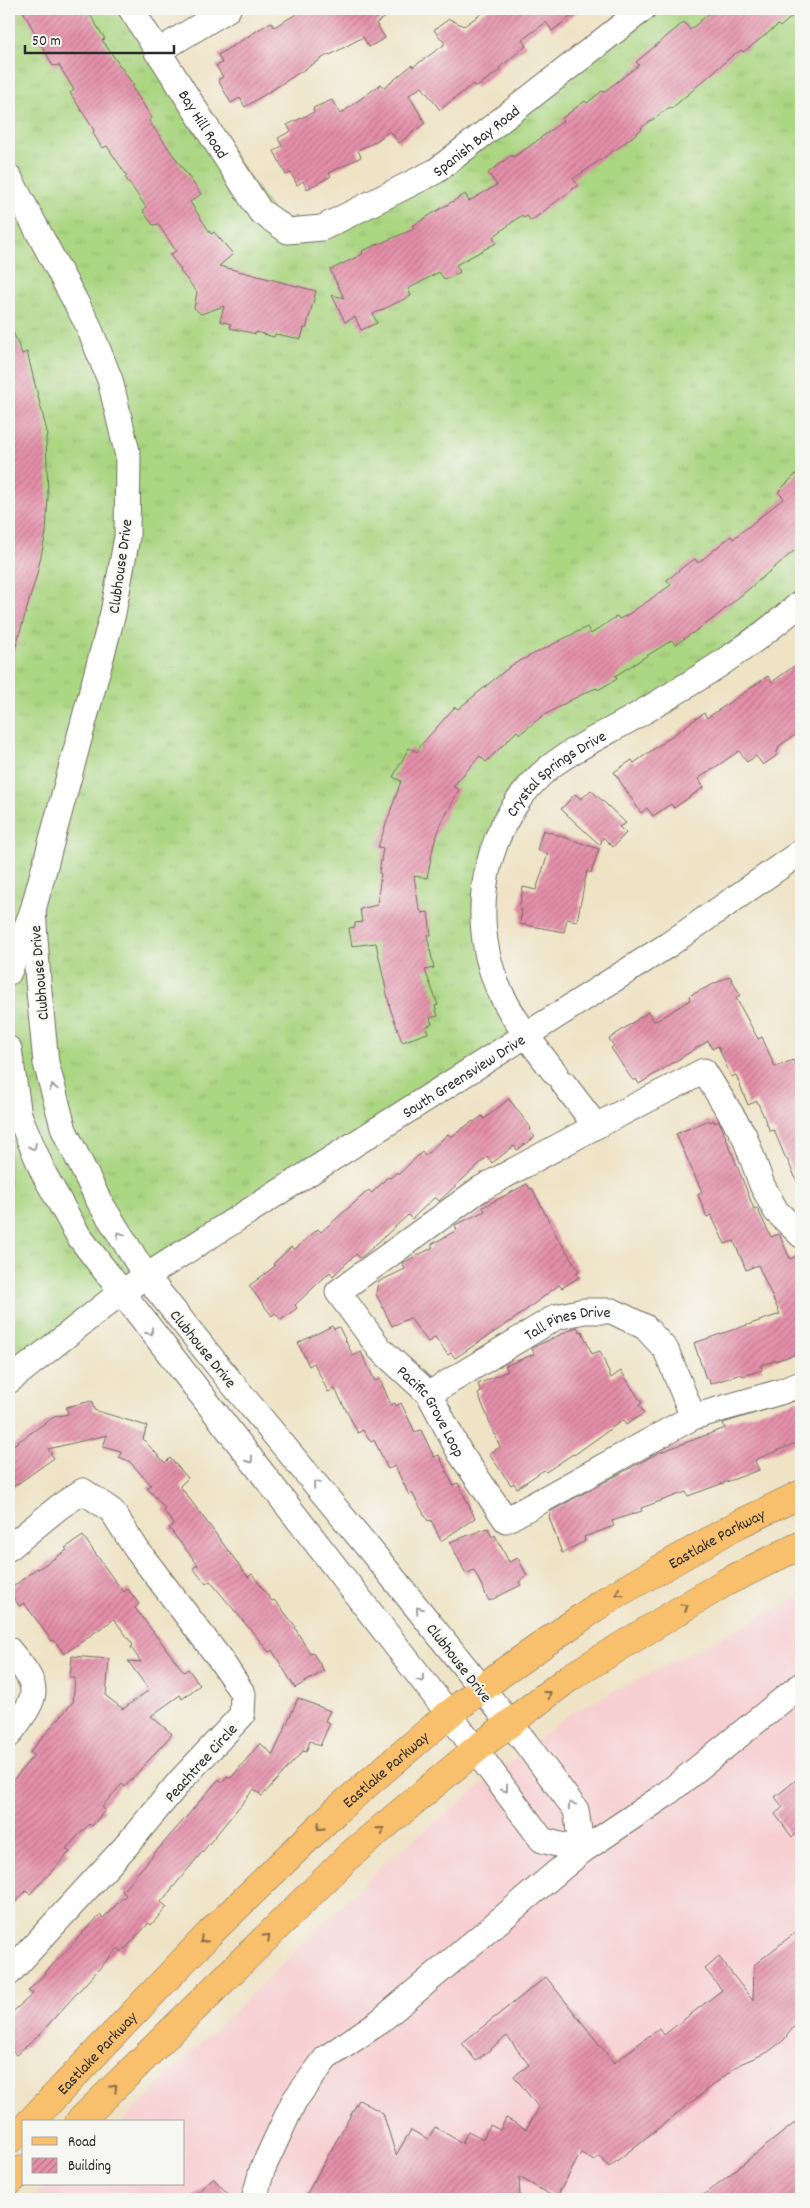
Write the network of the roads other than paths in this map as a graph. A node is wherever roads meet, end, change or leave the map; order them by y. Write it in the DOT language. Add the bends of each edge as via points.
graph roads {
  1 [pos="131,9"];
  2 [pos="228,9"];
  3 [pos="644,9"];
  4 [pos="157,52"];
  5 [pos="9,177"];
  6 [pos="288,231"];
  7 [pos="801,604"];
  8 [pos="801,852"];
  9 [pos="33,910"];
  10 [pos="9,972"];
  11 [pos="526,1035"];
  12 [pos="9,1050"];
  13 [pos="596,1126"];
  14 [pos="801,1236"];
  15 [pos="146,1276"];
  16 [pos="120,1293"];
  17 [pos="9,1381"];
  18 [pos="801,1384"];
  19 [pos="429,1394"];
  20 [pos="693,1417"];
  21 [pos="801,1494"];
  22 [pos="801,1545"];
  23 [pos="9,1548"];
  24 [pos="9,1650"];
  25 [pos="801,1685"];
  26 [pos="482,1689"];
  27 [pos="449,1714"];
  28 [pos="509,1724"];
  29 [pos="9,1735"];
  30 [pos="475,1750"];
  31 [pos="582,1852"];
  32 [pos="9,1973"];
  33 [pos="32,2120"];
  34 [pos="81,2120"];
  35 [pos="22,2130"];
  36 [pos="9,2140"];
  37 [pos="22,2171"];
  38 [pos="9,2182"];
  39 [pos="254,2199"];
  1 -- 4 [label="street, Bay Hill Road"];
  2 -- 4 [label="street"];
  3 -- 6 [label="street, Spanish Bay Road" via="436,171 322,228"];
  4 -- 6 [label="street, Bay Hill Road" via="260,211"];
  5 -- 9 [label="street, Clubhouse Drive" via="88,324 110,380 128,456 126,537 113,613"];
  7 -- 11 [label="street, Crystal Springs Drive" via="712,670 552,765 509,815 492,852 485,880 482,920 498,986"];
  8 -- 11 [label="street, South Greensview Drive" via="668,945"];
  9 -- 10 [label="street, Clubhouse Drive"];
  15 -- 9 [label="street, Clubhouse Drive, one-way" via="99,1201 64,1130 46,1062"];
  11 -- 13 [label="street"];
  11 -- 15 [label="street, South Greensview Drive"];
  12 -- 16 [label="street, Clubhouse Drive, one-way" via="19,1115 44,1174 78,1235"];
  13 -- 14 [label="street, Pacific Grove Loop" via="704,1071 744,1135 762,1185 776,1211"];
  13 -- 19 [label="street, Pacific Grove Loop" via="480,1189 338,1292 380,1349"];
  15 -- 16 [label="street, South Greensview Drive"];
  26 -- 15 [label="street, Clubhouse Drive, one-way"];
  16 -- 17 [label="street, South Greensview Drive"];
  16 -- 27 [label="street, Clubhouse Drive, one-way"];
  18 -- 20 [label="street, Pacific Grove Loop"];
  19 -- 20 [label="street, Tall Pines Drive" via="556,1317 584,1311 612,1311 645,1327 666,1350"];
  19 -- 20 [label="street, Pacific Grove Loop" via="460,1453 506,1520"];
  21 -- 26 [label="main road, Eastlake Parkway, one-way" via="737,1526 608,1600"];
  28 -- 22 [label="main road, one-way" via="569,1678 710,1592"];
  23 -- 32 [label="street, Peachtree Circle" via="59,1507 83,1492 112,1511 243,1694 242,1716"];
  24 -- 29 [label="street" via="27,1671 34,1691 30,1706"];
  25 -- 31 [label="street" via="665,1795"];
  26 -- 27 [label="main road, Eastlake Parkway"];
  26 -- 28 [label="street, Clubhouse Drive"];
  27 -- 30 [label="street, Clubhouse Drive"];
  27 -- 33 [label="main road, Eastlake Parkway, one-way" via="338,1809 217,1926"];
  28 -- 30 [label="main road"];
  31 -- 28 [label="street, Clubhouse Drive, one-way" via="576,1810"];
  30 -- 31 [label="street, Clubhouse Drive, one-way" via="542,1840"];
  34 -- 30 [label="main road, one-way" via="350,1855"];
  31 -- 39 [label="street" via="379,2022 326,2058 294,2101 262,2170"];
  35 -- 36 [label="main road"];
  37 -- 38 [label="main road"];
}
